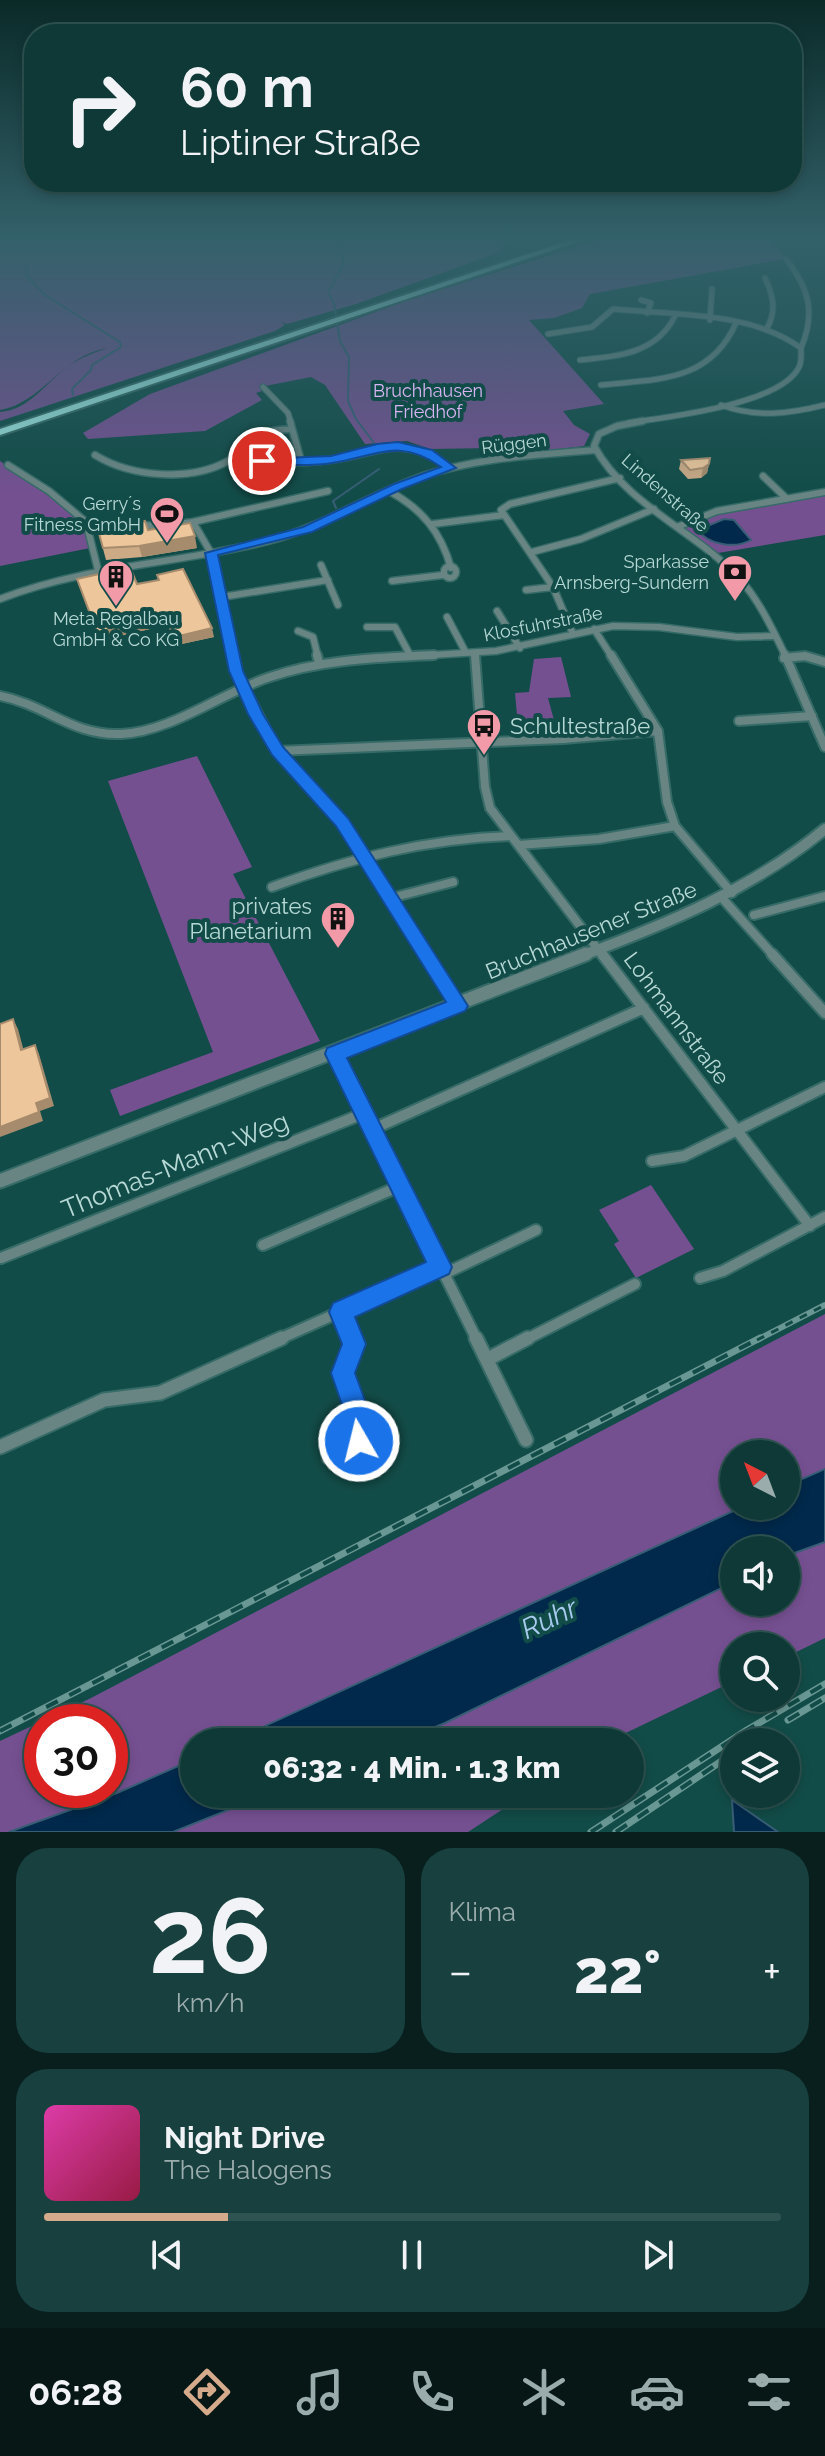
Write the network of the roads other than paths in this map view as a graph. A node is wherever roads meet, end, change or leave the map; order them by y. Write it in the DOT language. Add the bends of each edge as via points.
graph roads {
  1 [pos="311,325"];
  2 [pos="592,325"];
  3 [pos="670,325"];
  4 [pos="735,325"];
  5 [pos="751,325"];
  6 [pos="769,325"];
  7 [pos="808,325"];
  8 [pos="767,328"];
  9 [pos="289,333"];
  10 [pos="548,334"];
  11 [pos="801,348"];
  12 [pos="580,360"];
  13 [pos="601,385"];
  14 [pos="263,387"];
  15 [pos="721,405"];
  16 [pos="825,405"];
  17 [pos="0,426"];
  18 [pos="292,429"];
  19 [pos="0,432"];
  20 [pos="595,450"];
  21 [pos="95,455"];
  22 [pos="232,459"];
  23 [pos="301,461"];
  24 [pos="8,465"];
  25 [pos="450,468"];
  26 [pos="763,476"];
  27 [pos="620,478"];
  28 [pos="328,491"];
  29 [pos="389,491"];
  30 [pos="825,492"];
  31 [pos="787,499"];
  32 [pos="654,509"];
  33 [pos="504,515"];
  34 [pos="86,522"];
  35 [pos="193,522"];
  36 [pos="433,524"];
  37 [pos="677,527"];
  38 [pos="532,552"];
  39 [pos="211,553"];
  40 [pos="321,565"];
  41 [pos="98,570"];
  42 [pos="328,580"];
  43 [pos="392,581"];
  44 [pos="553,587"];
  45 [pos="526,590"];
  46 [pos="222,597"];
  47 [pos="0,599"];
  48 [pos="338,605"];
  49 [pos="497,611"];
  50 [pos="447,617"];
  51 [pos="367,627"];
  52 [pos="594,629"];
  53 [pos="298,631"];
  54 [pos="573,634"];
  55 [pos="773,636"];
  56 [pos="520,648"];
  57 [pos="470,653"];
  58 [pos="410,655"];
  59 [pos="784,658"];
  60 [pos="825,662"];
  61 [pos="319,663"];
  62 [pos="242,688"];
  63 [pos="0,696"];
  64 [pos="812,716"];
  65 [pos="739,721"];
  66 [pos="658,731"];
  67 [pos="482,742"];
  68 [pos="825,747"];
  69 [pos="277,751"];
  70 [pos="675,826"];
  71 [pos="825,829"];
  72 [pos="511,836"];
  73 [pos="519,845"];
  74 [pos="363,855"];
  75 [pos="453,882"];
  76 [pos="272,887"];
  77 [pos="727,896"];
  78 [pos="825,896"];
  79 [pos="391,898"];
  80 [pos="754,915"];
  81 [pos="599,949"];
  82 [pos="459,1006"];
  83 [pos="644,1008"];
  84 [pos="825,1013"];
  85 [pos="335,1054"];
  86 [pos="825,1087"];
  87 [pos="365,1113"];
  88 [pos="373,1129"];
  89 [pos="737,1130"];
  90 [pos="652,1161"];
  91 [pos="0,1181"];
  92 [pos="400,1186"];
  93 [pos="825,1217"];
  94 [pos="810,1226"];
  95 [pos="536,1230"];
  96 [pos="263,1245"];
  97 [pos="1,1258"];
  98 [pos="443,1270"];
  99 [pos="700,1278"];
  100 [pos="635,1284"];
  101 [pos="341,1312"];
  102 [pos="488,1359"];
  103 [pos="526,1440"];
  104 [pos="0,1447"];
  105 [pos="329,1458"];
  1 -- 9 [label="highway"];
  2 -- 10 [label="street"];
  3 -- 12 [label="street" via="665,336 647,347"];
  4 -- 13 [label="street" via="726,348 701,368"];
  5 -- 8 [label="street"];
  6 -- 8 [label="street"];
  7 -- 11 [label="street"];
  8 -- 11 [label="street"];
  9 -- 17 [label="highway"];
  9 -- 19 [label="highway"];
  11 -- 15 [label="street, Lindenstraße" via="797,371 784,382"];
  14 -- 18 [label="street" via="287,412"];
  15 -- 16 [label="street" via="767,415"];
  15 -- 20 [label="street, Lindenstraße" via="613,426 597,436"];
  18 -- 22 [label="street" via="265,430"];
  18 -- 23 [label="street"];
  20 -- 25 [label="street, Rüggen"];
  20 -- 27 [label="street, Lindenstraße"];
  21 -- 22 [label="street" via="106,462 165,473 197,471"];
  22 -- 23 [label="street"];
  23 -- 25 [label="street" via="398,446 428,452"];
  24 -- 34 [label="street"];
  25 -- 29 [label="street, Rüggen"];
  26 -- 31 [label="street"];
  27 -- 32 [label="street, Lindenstraße"];
  27 -- 33 [label="street" via="505,506"];
  28 -- 35 [label="street"];
  29 -- 36 [label="street"];
  29 -- 39 [label="street, Rüggen" via="307,529"];
  30 -- 31 [label="street"];
  31 -- 37 [label="street" via="717,511"];
  32 -- 37 [label="street, Lindenstraße"];
  32 -- 38 [label="street" via="581,539"];
  33 -- 36 [label="street"];
  33 -- 38 [label="street"];
  34 -- 35 [label="street"];
  34 -- 41 [label="street"];
  35 -- 39 [label="street"];
  36 -- 43 [label="street" via="456,575"];
  37 -- 55 [label="street, Lindenstraße" via="739,578"];
  38 -- 44 [label="street"];
  39 -- 41 [label="street, Rüggen"];
  39 -- 46 [label="street"];
  40 -- 42 [label="street"];
  41 -- 47 [label="street, Rüggen"];
  42 -- 46 [label="street"];
  42 -- 48 [label="street"];
  44 -- 45 [label="street"];
  44 -- 54 [label="street"];
  46 -- 62 [label="street"];
  49 -- 56 [label="street"];
  50 -- 57 [label="street"];
  51 -- 58 [label="street" via="395,627"];
  52 -- 54 [label="street, Klosfuhrstraße"];
  52 -- 55 [label="street, Klosfuhrstraße" via="647,626"];
  52 -- 66 [label="street"];
  53 -- 61 [label="street" via="313,637"];
  54 -- 56 [label="street, Klosfuhrstraße"];
  55 -- 59 [label="street, Lindenstraße"];
  56 -- 57 [label="street, Klosfuhrstraße"];
  57 -- 58 [label="street, Klosfuhrstraße"];
  57 -- 67 [label="street, Lohmannstraße"];
  58 -- 61 [label="street, Klosfuhrstraße"];
  59 -- 60 [label="street" via="805,656"];
  59 -- 64 [label="street, Lindenstraße"];
  61 -- 62 [label="street, Klosfuhrstraße"];
  62 -- 63 [label="street, Klosfuhrstraße" via="159,725 116,735 72,728 33,704"];
  62 -- 69 [label="street"];
  64 -- 65 [label="street"];
  64 -- 68 [label="street, Lindenstraße"];
  66 -- 67 [label="street"];
  66 -- 70 [label="street"];
  67 -- 69 [label="street"];
  67 -- 72 [label="street, Lohmannstraße" via="486,798"];
  69 -- 74 [label="street" via="324,799"];
  70 -- 73 [label="street"];
  70 -- 77 [label="street"];
  71 -- 77 [label="street, Bruchhausener Straße" via="781,866"];
  72 -- 73 [label="street, Lohmannstraße"];
  72 -- 74 [label="street" via="429,841"];
  73 -- 81 [label="street, Lohmannstraße"];
  74 -- 76 [label="street"];
  74 -- 79 [label="street"];
  75 -- 79 [label="street"];
  77 -- 81 [label="street, Bruchhausener Straße"];
  77 -- 84 [label="street"];
  78 -- 80 [label="street"];
  79 -- 82 [label="street"];
  81 -- 82 [label="street, Bruchhausener Straße"];
  81 -- 83 [label="street, Lohmannstraße"];
  82 -- 85 [label="street, Bruchhausener Straße"];
  83 -- 88 [label="street"];
  83 -- 89 [label="street, Lohmannstraße"];
  85 -- 87 [label="street"];
  85 -- 91 [label="street, Bruchhausener Straße"];
  86 -- 89 [label="street"];
  87 -- 88 [label="street"];
  87 -- 97 [label="street, Thomas-Mann-Weg"];
  88 -- 92 [label="street"];
  89 -- 90 [label="street" via="684,1156"];
  89 -- 94 [label="street, Lohmannstraße"];
  92 -- 96 [label="street"];
  92 -- 98 [label="street"];
  93 -- 94 [label="street"];
  94 -- 99 [label="street"];
  95 -- 98 [label="street"];
  98 -- 101 [label="street"];
  98 -- 102 [label="street"];
  100 -- 102 [label="street"];
  101 -- 104 [label="street" via="160,1393 104,1400"];
  101 -- 105 [label="street" via="354,1344 343,1377 363,1433 353,1446"];
  102 -- 103 [label="street"];
}
